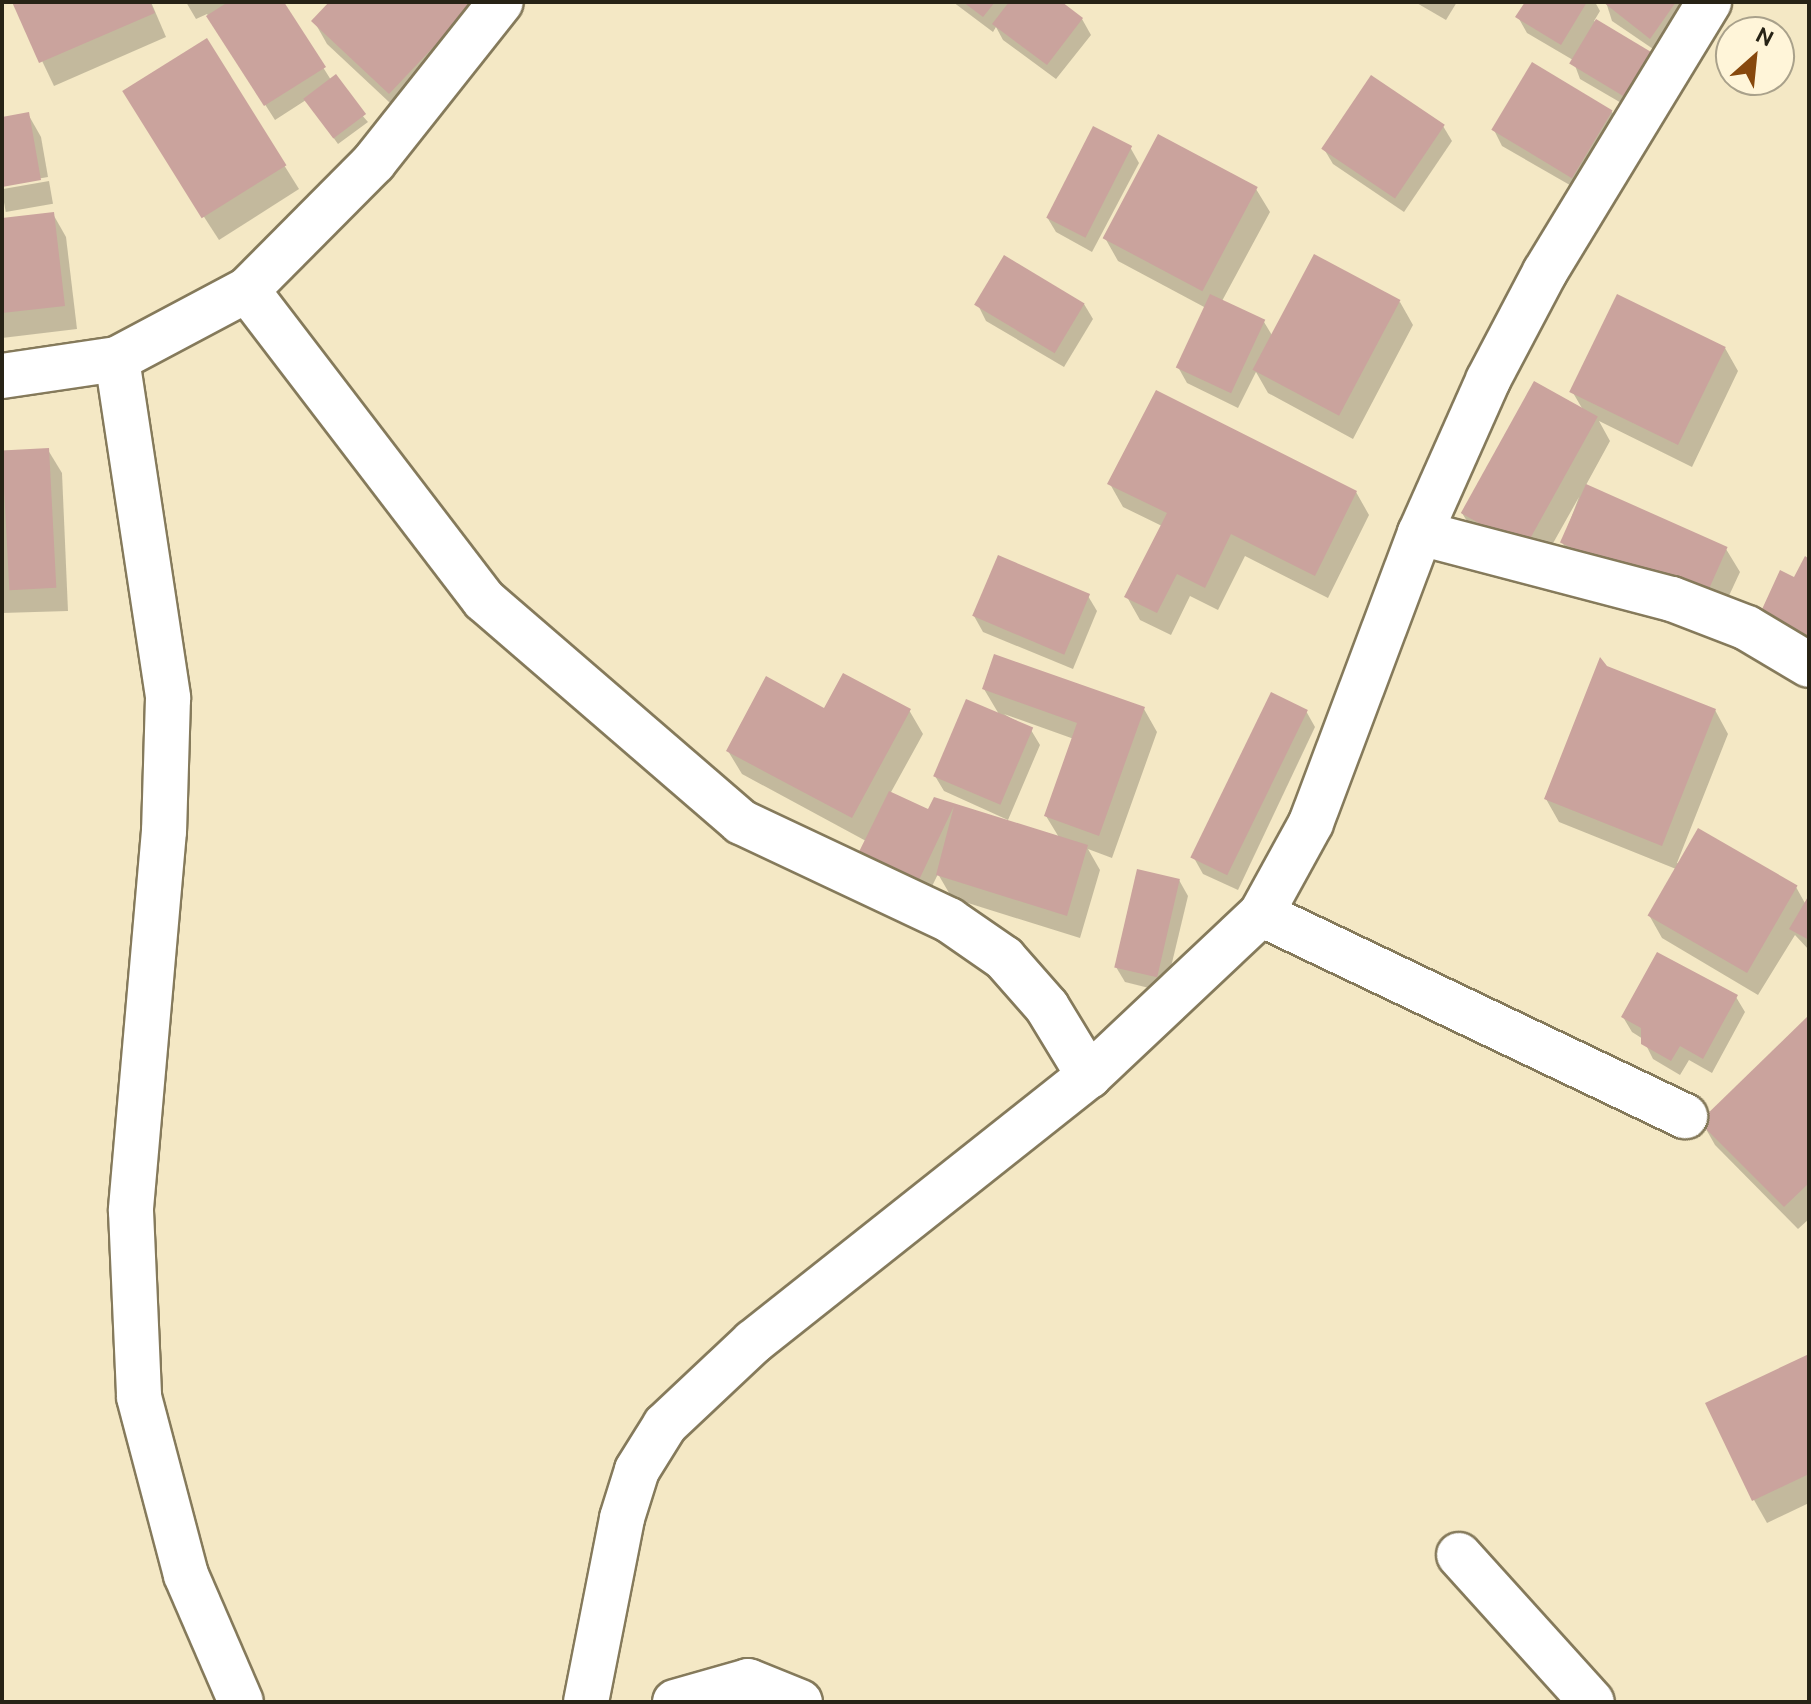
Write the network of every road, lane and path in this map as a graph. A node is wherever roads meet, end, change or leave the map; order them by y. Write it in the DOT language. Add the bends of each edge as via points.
graph roads {
  1 [pos="501,2"];
  2 [pos="1709,2"];
  3 [pos="247,290"];
  4 [pos="117,359"];
  5 [pos="2,376"];
  6 [pos="1420,533"];
  7 [pos="1809,665"];
  8 [pos="1261,914"];
  9 [pos="1089,1076"];
  10 [pos="1685,1116"];
  11 [pos="1459,1555"];
  12 [pos="241,1702"];
  13 [pos="586,1702"];
  14 [pos="675,1702"];
  15 [pos="800,1702"];
  16 [pos="1592,1702"];
  1 -- 3 [label="street" via="374,162"];
  2 -- 6 [label="street" via="1545,272 1488,380"];
  3 -- 4 [label="street"];
  3 -- 9 [label="street" via="484,600 741,822 949,920 1004,958 1047,1007"];
  4 -- 5 [label="street"];
  4 -- 12 [label="street" via="168,698 164,831 131,1211 138,1383 186,1575"];
  6 -- 7 [label="street" via="1672,599 1747,628"];
  6 -- 8 [label="street" via="1311,823"];
  8 -- 9 [label="street"];
  8 -- 10 [label="street"];
  9 -- 13 [label="street" via="753,1342 665,1425 637,1470 622,1518"];
  11 -- 16 [label="street"];
  14 -- 15 [label="street" via="748,1681"];
}
